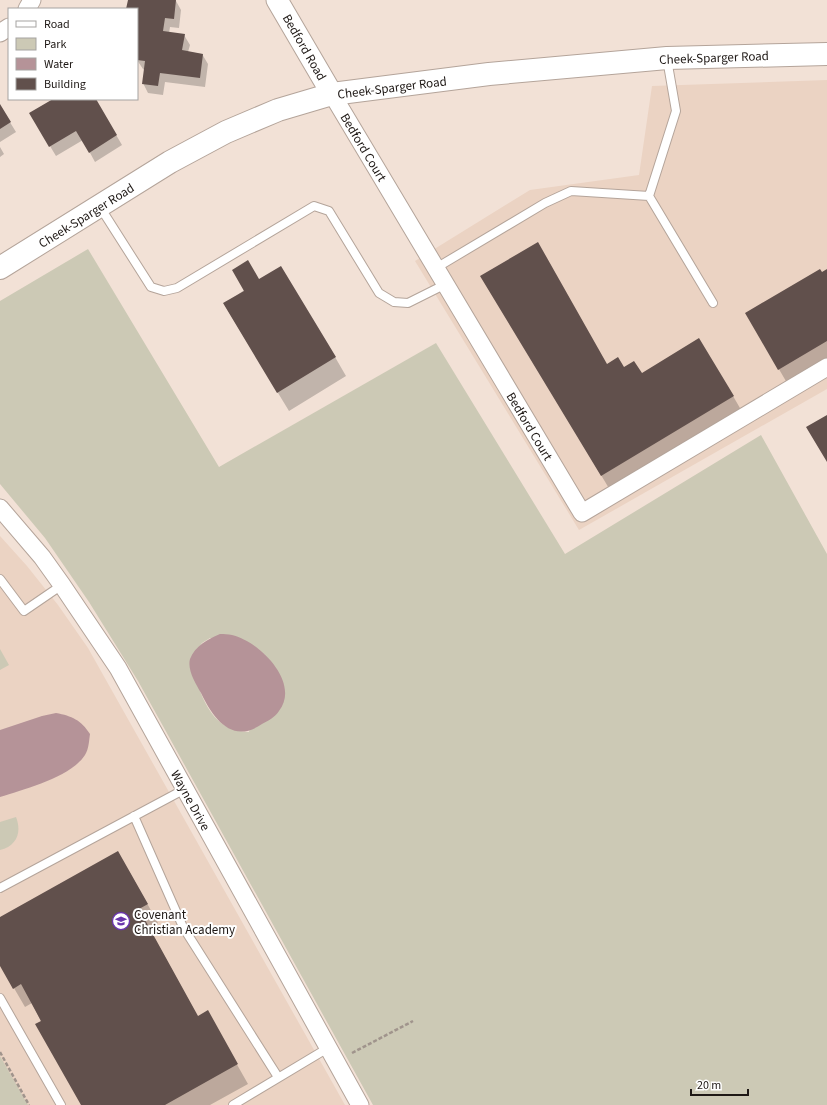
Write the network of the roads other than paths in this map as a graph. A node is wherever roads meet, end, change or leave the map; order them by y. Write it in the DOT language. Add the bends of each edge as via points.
graph roads {
  1 [pos="277,0"];
  2 [pos="8,27"];
  3 [pos="0,33"];
  4 [pos="827,54"];
  5 [pos="667,58"];
  6 [pos="332,94"];
  7 [pos="649,196"];
  8 [pos="100,206"];
  9 [pos="0,268"];
  10 [pos="436,268"];
  11 [pos="446,284"];
  12 [pos="713,303"];
  13 [pos="827,367"];
  14 [pos="0,508"];
  15 [pos="0,579"];
  16 [pos="62,585"];
  17 [pos="185,790"];
  18 [pos="134,816"];
  19 [pos="0,888"];
  20 [pos="0,998"];
  21 [pos="332,1055"];
  22 [pos="278,1077"];
  23 [pos="61,1105"];
  24 [pos="232,1105"];
  25 [pos="360,1105"];
  1 -- 6 [label="street, Bedford Road"];
  2 -- 3 [label="street"];
  4 -- 5 [label="main road, Cheek-Sparger Road"];
  5 -- 6 [label="main road, Cheek-Sparger Road" via="489,74"];
  5 -- 7 [label="lane" via="676,111"];
  6 -- 8 [label="main road, Cheek-Sparger Road" via="278,110 226,132 170,162"];
  6 -- 10 [label="street, Bedford Court"];
  7 -- 10 [label="lane" via="570,191 545,203"];
  7 -- 12 [label="lane"];
  8 -- 9 [label="main road, Cheek-Sparger Road"];
  8 -- 11 [label="lane" via="151,287 164,291 178,288 314,206 329,211 379,292 394,302 408,303"];
  10 -- 11 [label="street, Bedford Court"];
  11 -- 13 [label="street, Bedford Court" via="582,513"];
  14 -- 16 [label="street, Wayne Drive"];
  15 -- 16 [label="lane" via="24,611"];
  16 -- 17 [label="street, Wayne Drive" via="118,668"];
  17 -- 18 [label="lane"];
  17 -- 21 [label="street, Wayne Drive"];
  18 -- 19 [label="lane"];
  18 -- 22 [label="lane" via="183,927"];
  20 -- 23 [label="lane"];
  21 -- 22 [label="lane"];
  21 -- 25 [label="street, Wayne Drive"];
  22 -- 24 [label="lane"];
}
